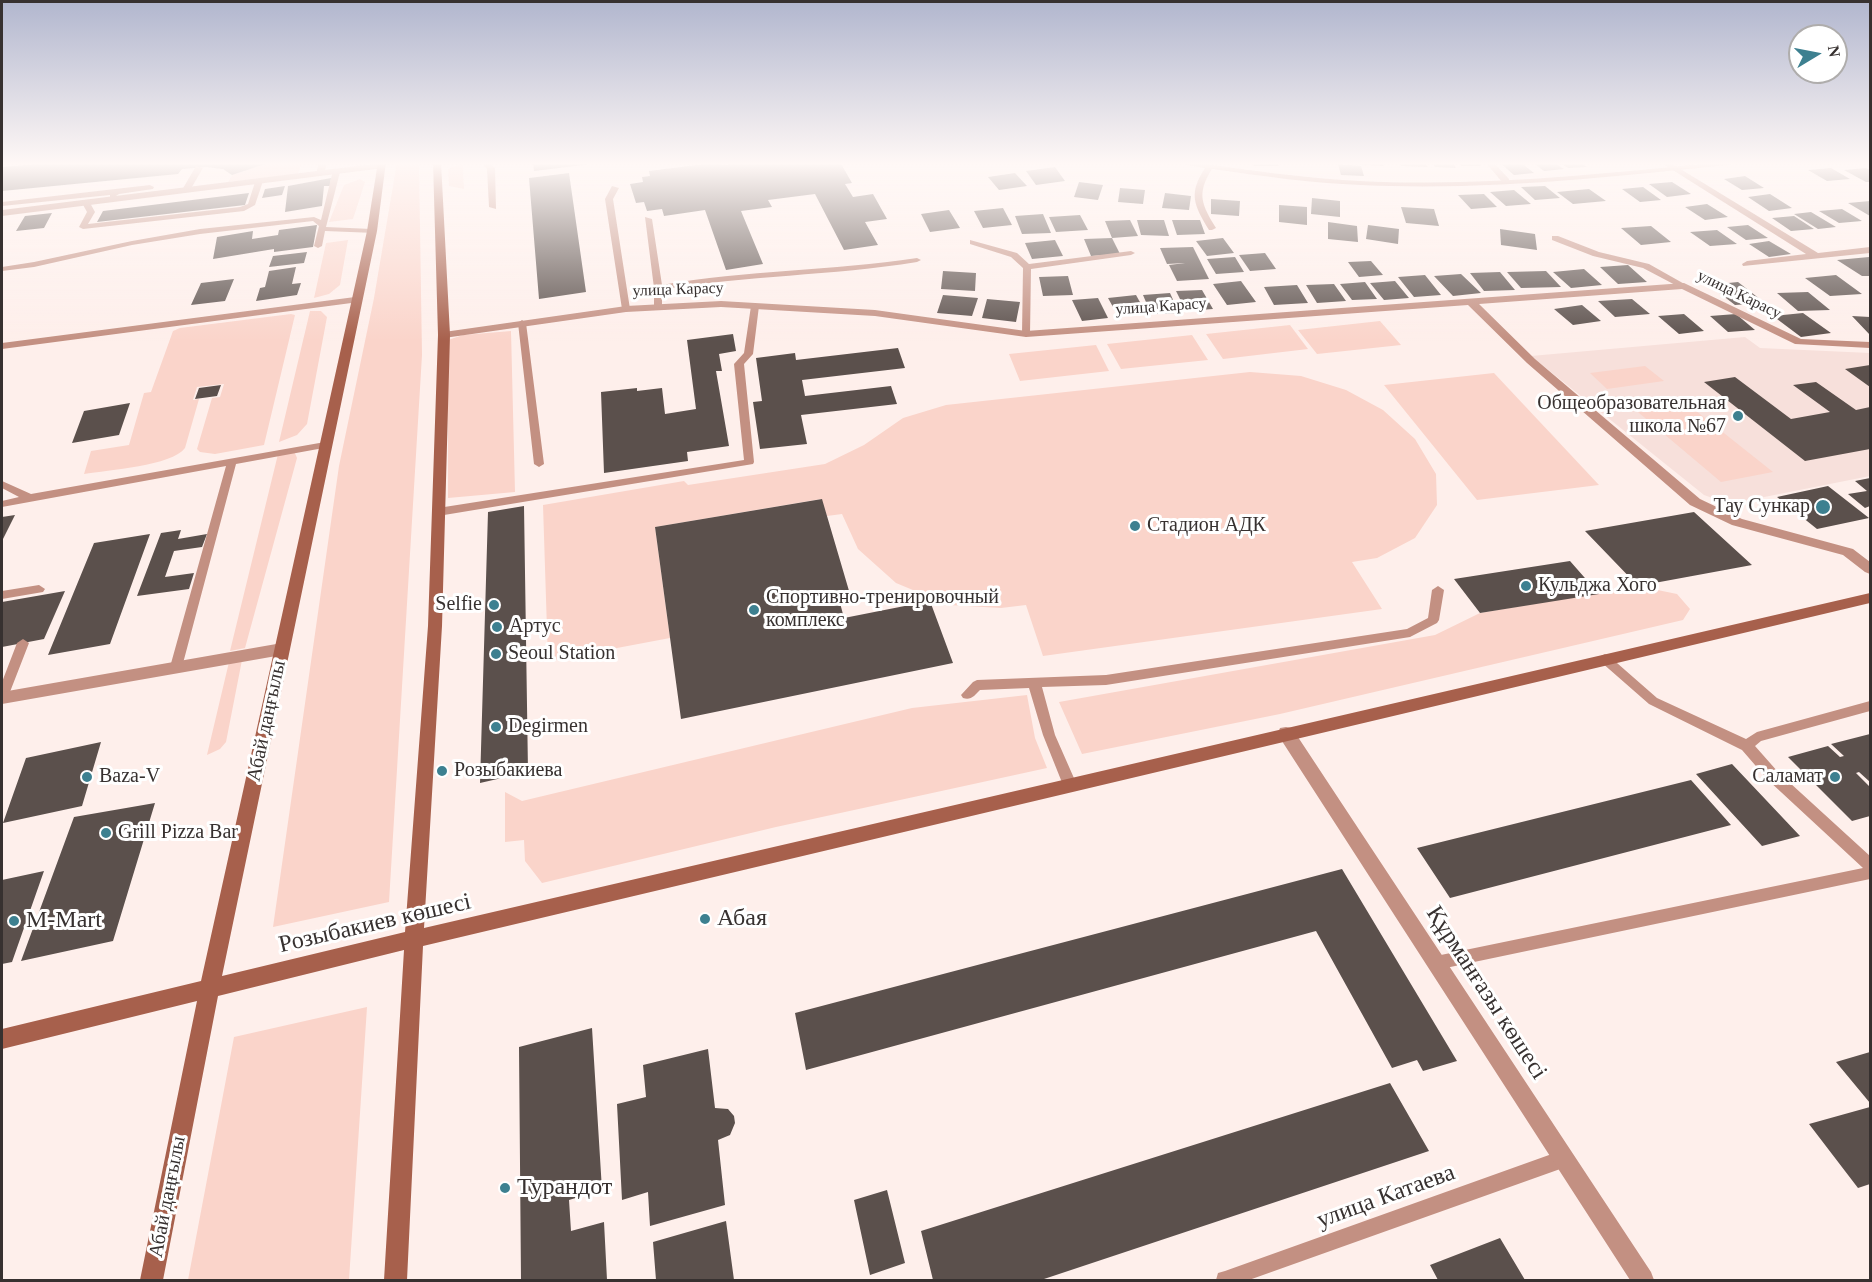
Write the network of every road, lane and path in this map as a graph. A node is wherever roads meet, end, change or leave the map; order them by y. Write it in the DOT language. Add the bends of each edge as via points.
graph roads {
  1 [pos="86,222"];
  2 [pos="124,222"];
  3 [pos="290,222"];
  4 [pos="317,222"];
  5 [pos="323,222"];
  6 [pos="373,222"];
  7 [pos="439,222"];
  8 [pos="613,222"];
  9 [pos="648,222"];
  10 [pos="1209,222"];
  11 [pos="1761,222"];
  12 [pos="322,227"];
  13 [pos="1212,228"];
  14 [pos="372,231"];
  15 [pos="1555,238"];
  16 [pos="973,242"];
  17 [pos="318,246"];
  18 [pos="1870,250"];
  19 [pos="1131,253"];
  20 [pos="1816,256"];
  21 [pos="917,260"];
  22 [pos="1747,264"];
  23 [pos="1027,267"];
  24 [pos="2,269"];
  25 [pos="1684,286"];
  26 [pos="658,288"];
  27 [pos="355,300"];
  28 [pos="1470,301"];
  29 [pos="755,306"];
  30 [pos="658,307"];
  31 [pos="627,309"];
  32 [pos="522,323"];
  33 [pos="1026,334"];
  34 [pos="444,335"];
  35 [pos="1870,345"];
  36 [pos="2,346"];
  37 [pos="325,445"];
  38 [pos="232,462"];
  39 [pos="539,464"];
  40 [pos="2,484"];
  41 [pos="30,498"];
  42 [pos="2,504"];
  43 [pos="438,512"];
  44 [pos="1870,569"];
  45 [pos="39,589"];
  46 [pos="1438,590"];
  47 [pos="2,595"];
  48 [pos="1870,598"];
  49 [pos="22,643"];
  50 [pos="282,648"];
  51 [pos="1605,659"];
  52 [pos="176,667"];
  53 [pos="1034,683"];
  54 [pos="967,695"];
  55 [pos="2,698"];
  56 [pos="1870,706"];
  57 [pos="1286,734"];
  58 [pos="1747,746"];
  59 [pos="1070,785"];
  60 [pos="1870,865"];
  61 [pos="1870,873"];
  62 [pos="414,939"];
  63 [pos="1436,963"];
  64 [pos="209,990"];
  65 [pos="2,1039"];
  66 [pos="1563,1159"];
  67 [pos="151,1281"];
  68 [pos="396,1281"];
  69 [pos="1225,1281"];
  70 [pos="1643,1281"];
  1 -- 2 [label="lane" via="83,227"];
  3 -- 24 [label="lane" via="175,235"];
  4 -- 12 [label="lane"];
  5 -- 12 [label="lane"];
  6 -- 14 [label="main road, Абай даңғылы"];
  7 -- 34 [label="main road"];
  8 -- 31 [label="lane"];
  9 -- 26 [label="lane"];
  10 -- 13 [label="lane"];
  11 -- 20 [label="street"];
  12 -- 14 [label="lane"];
  12 -- 17 [label="lane"];
  14 -- 27 [label="main road, Абай даңғылы"];
  15 -- 25 [label="lane" via="1596,254 1646,266"];
  16 -- 23 [label="lane" via="1014,255"];
  18 -- 20 [label="street"];
  19 -- 23 [label="lane"];
  20 -- 22 [label="street"];
  21 -- 26 [label="lane" via="874,268 781,273"];
  23 -- 33 [label="lane"];
  25 -- 28 [label="street, улица Карасу"];
  25 -- 35 [label="street, улица Карасу" via="1799,342"];
  26 -- 30 [label="lane"];
  27 -- 36 [label="street"];
  27 -- 37 [label="main road, Абай даңғылы"];
  28 -- 33 [label="street, улица Карасу"];
  28 -- 44 [label="street" via="1531,361 1695,502 1737,522 1848,552"];
  29 -- 30 [label="street, улица Карасу"];
  29 -- 33 [label="street, улица Карасу" via="875,313"];
  29 -- 43 [label="lane" via="751,344 739,364 749,462"];
  30 -- 31 [label="street, улица Карасу"];
  31 -- 32 [label="street, улица Карасу"];
  32 -- 34 [label="street, улица Карасу"];
  32 -- 39 [label="lane"];
  34 -- 43 [label="main road"];
  37 -- 38 [label="lane"];
  37 -- 50 [label="main road, Абай даңғылы"];
  38 -- 41 [label="lane"];
  38 -- 52 [label="lane"];
  40 -- 41 [label="lane"];
  41 -- 42 [label="lane"];
  43 -- 62 [label="main road" via="427,772"];
  45 -- 47 [label="lane"];
  46 -- 53 [label="lane" via="1433,620 1410,633 1106,680"];
  48 -- 51 [label="main road, Розыбакиев көшесі"];
  49 -- 55 [label="lane"];
  50 -- 52 [label="street"];
  50 -- 64 [label="main road, Абай даңғылы"];
  51 -- 57 [label="main road, Розыбакиев көшесі"];
  51 -- 58 [label="lane" via="1653,701"];
  52 -- 55 [label="street"];
  53 -- 54 [label="lane" via="977,686"];
  53 -- 59 [label="lane" via="1049,735"];
  56 -- 58 [label="lane" via="1758,737"];
  57 -- 59 [label="main road, Розыбакиев көшесі"];
  57 -- 63 [label="street, Құрманғазы көшесі"];
  58 -- 60 [label="lane" via="1773,777"];
  59 -- 62 [label="main road, Розыбакиев көшесі"];
  61 -- 63 [label="lane"];
  62 -- 64 [label="main road, Розыбакиев көшесі"];
  62 -- 68 [label="main road"];
  63 -- 66 [label="street, Құрманғазы көшесі"];
  64 -- 65 [label="main road, Розыбакиев көшесі"];
  64 -- 67 [label="main road, Абай даңғылы"];
  66 -- 69 [label="lane, улица Катаева"];
  66 -- 70 [label="street, Құрманғазы көшесі"];
}
